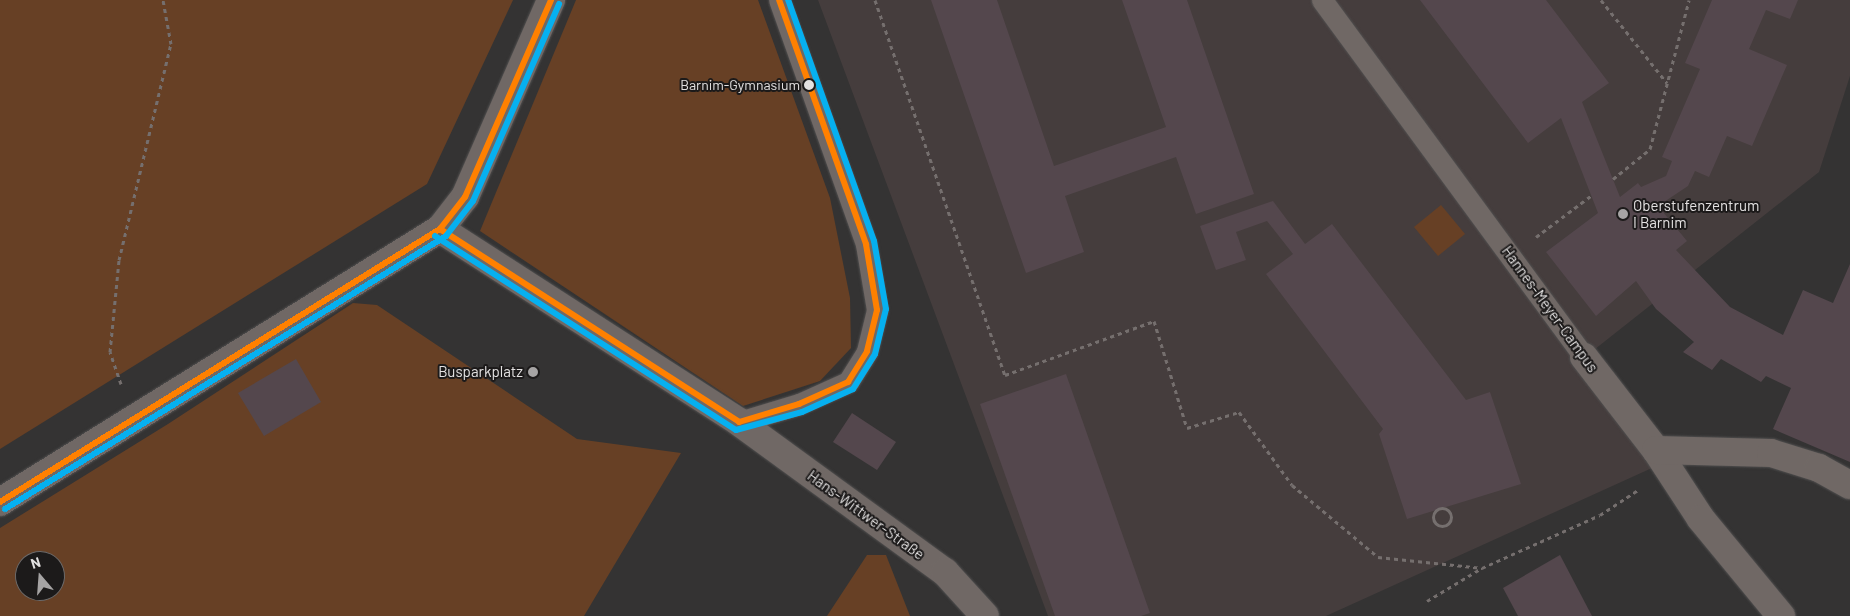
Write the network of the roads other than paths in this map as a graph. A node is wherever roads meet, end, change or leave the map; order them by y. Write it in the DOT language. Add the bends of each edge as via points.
graph roads {
  1 [pos="551,0"];
  2 [pos="779,0"];
  3 [pos="1322,0"];
  4 [pos="440,229"];
  5 [pos="1584,357"];
  6 [pos="739,422"];
  7 [pos="1663,460"];
  8 [pos="1850,485"];
  9 [pos="0,502"];
  10 [pos="984,616"];
  11 [pos="1781,616"];
  1 -- 4 [label="street" via="465,197"];
  2 -- 6 [label="lane" via="866,244 876,310 868,351 848,382 799,404"];
  3 -- 5 [label="lane, Hannes-Meyer-Campus"];
  4 -- 6 [label="street, Hans-Wittwer-Straße"];
  4 -- 9 [label="street"];
  5 -- 7 [label="street, Hannes-Meyer-Campus"];
  6 -- 10 [label="street, Hans-Wittwer-Straße" via="945,572"];
  7 -- 8 [label="street" via="1771,452 1819,468"];
  7 -- 11 [label="street, Hannes-Meyer-Campus" via="1701,519"];
}
